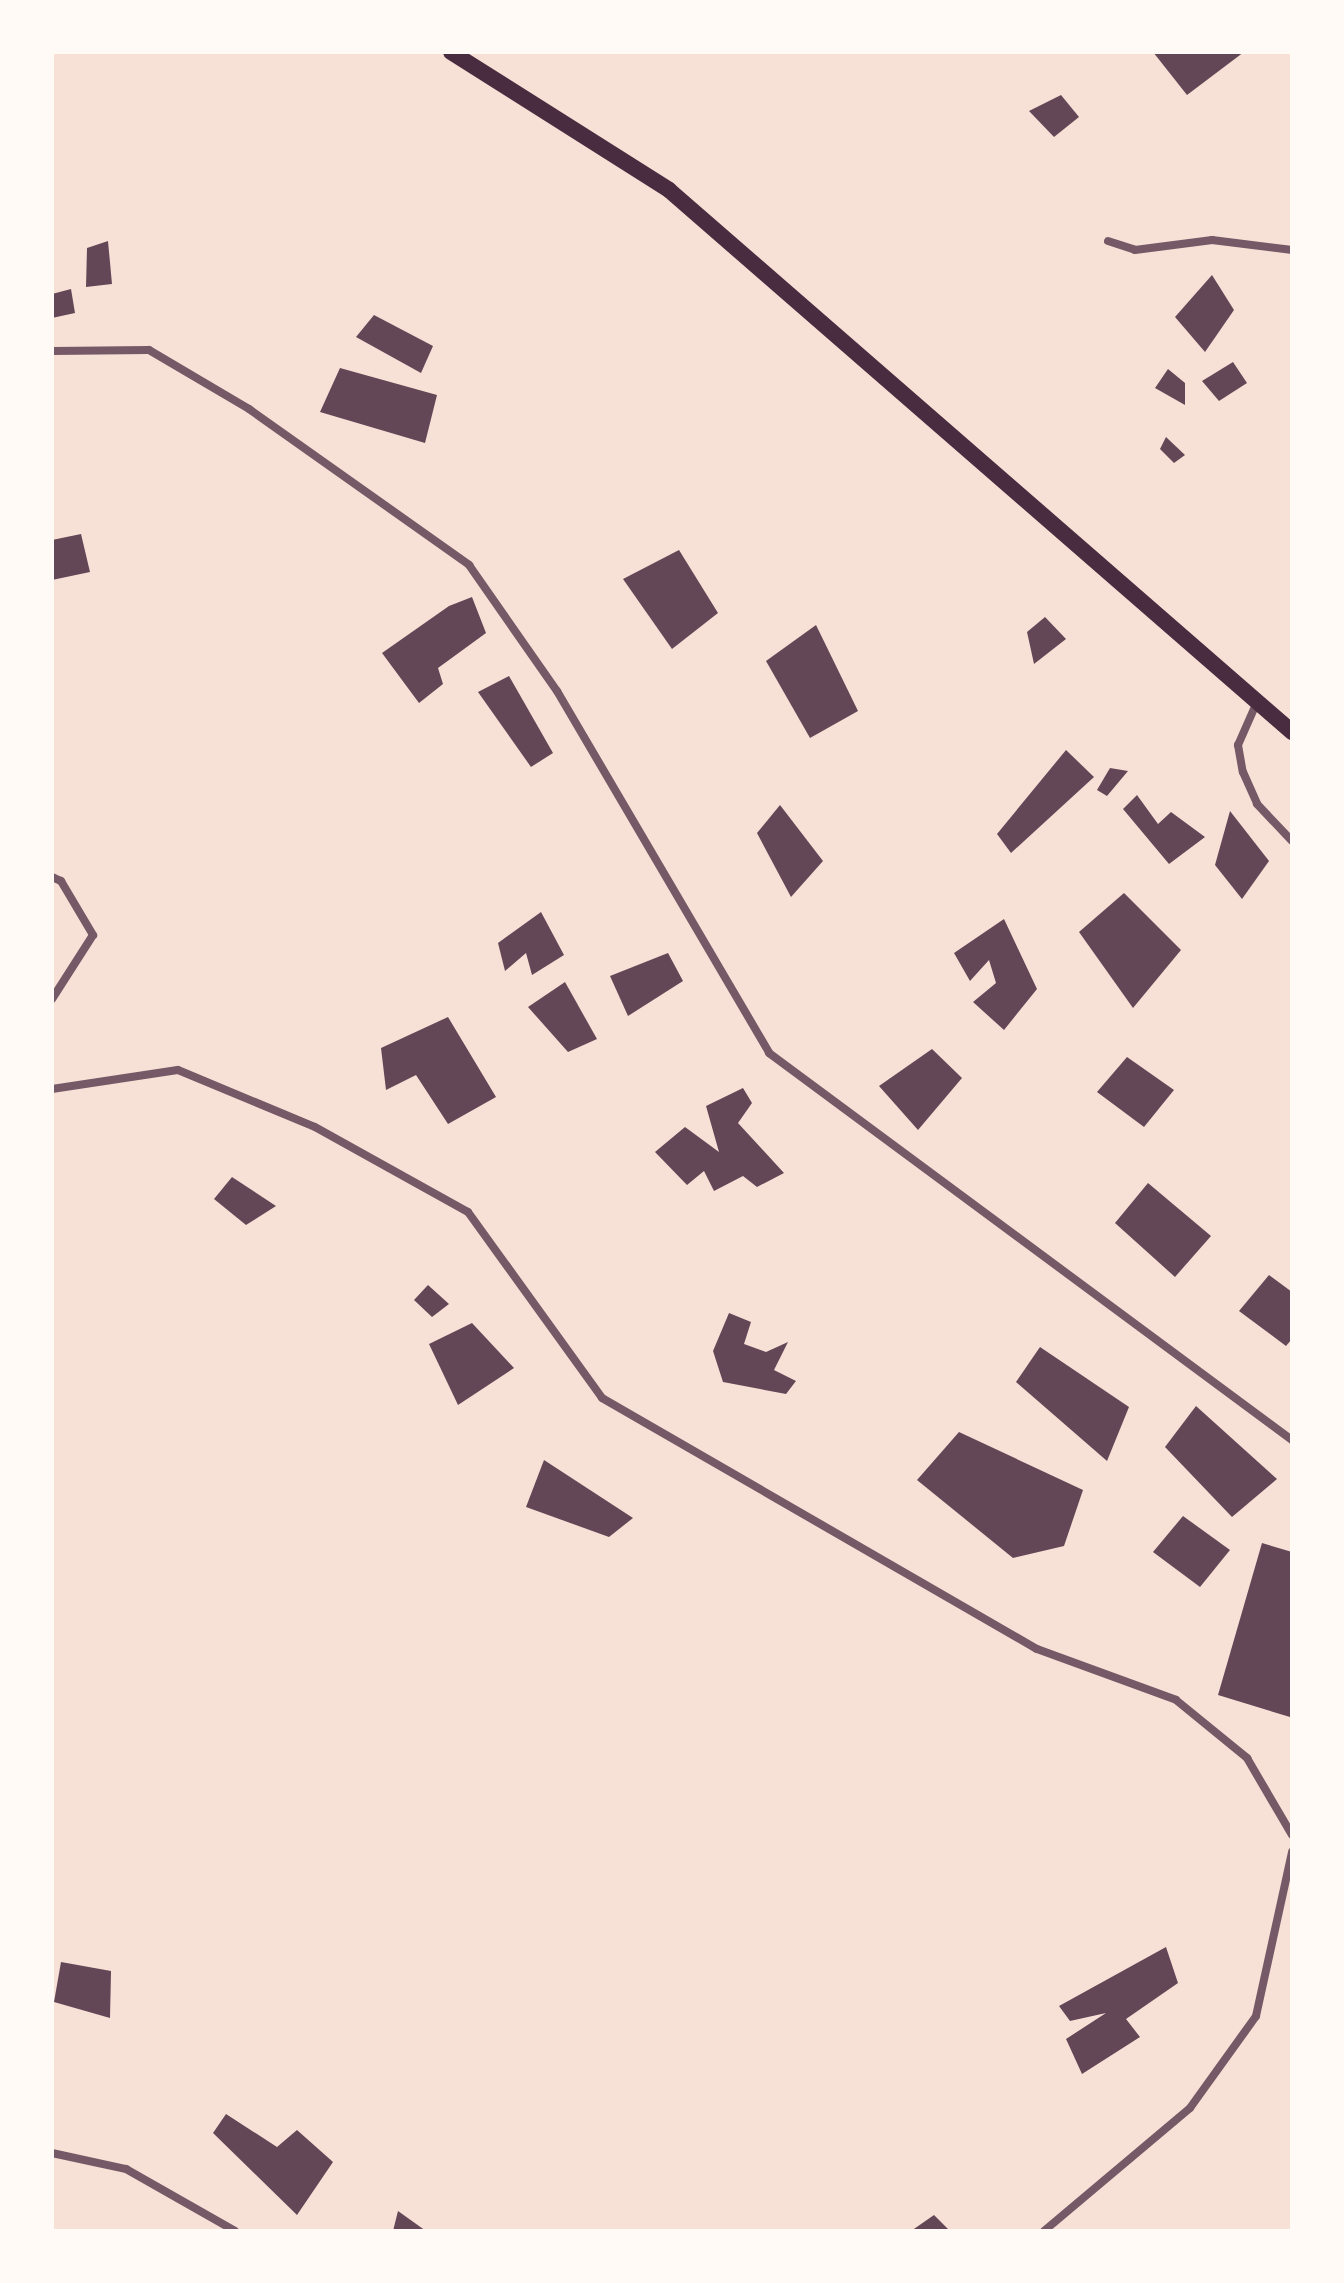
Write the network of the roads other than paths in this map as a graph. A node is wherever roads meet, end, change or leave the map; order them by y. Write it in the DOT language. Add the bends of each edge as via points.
graph roads {
  1 [pos="451,52"];
  2 [pos="1108,241"];
  3 [pos="1292,250"];
  4 [pos="52,351"];
  5 [pos="1257,702"];
  6 [pos="1292,732"];
  7 [pos="1292,841"];
  8 [pos="52,877"];
  9 [pos="52,999"];
  10 [pos="52,1089"];
  11 [pos="1292,1440"];
  12 [pos="1292,1835"];
  13 [pos="1292,1852"];
  14 [pos="52,2153"];
  15 [pos="235,2231"];
  16 [pos="1044,2231"];
  1 -- 5 [label="main road" via="669,190"];
  2 -- 3 [label="street" via="1135,250 1212,240"];
  4 -- 11 [label="street" via="149,350 249,409 469,565 557,691 769,1053"];
  5 -- 6 [label="main road"];
  5 -- 7 [label="street" via="1238,745 1243,772 1257,804"];
  8 -- 9 [label="street" via="61,881 93,935"];
  10 -- 12 [label="street" via="178,1070 315,1127 468,1212 602,1398 1037,1649 1176,1700 1247,1758"];
  13 -- 16 [label="street" via="1256,2016 1190,2108"];
  14 -- 15 [label="street" via="126,2169"];
}
